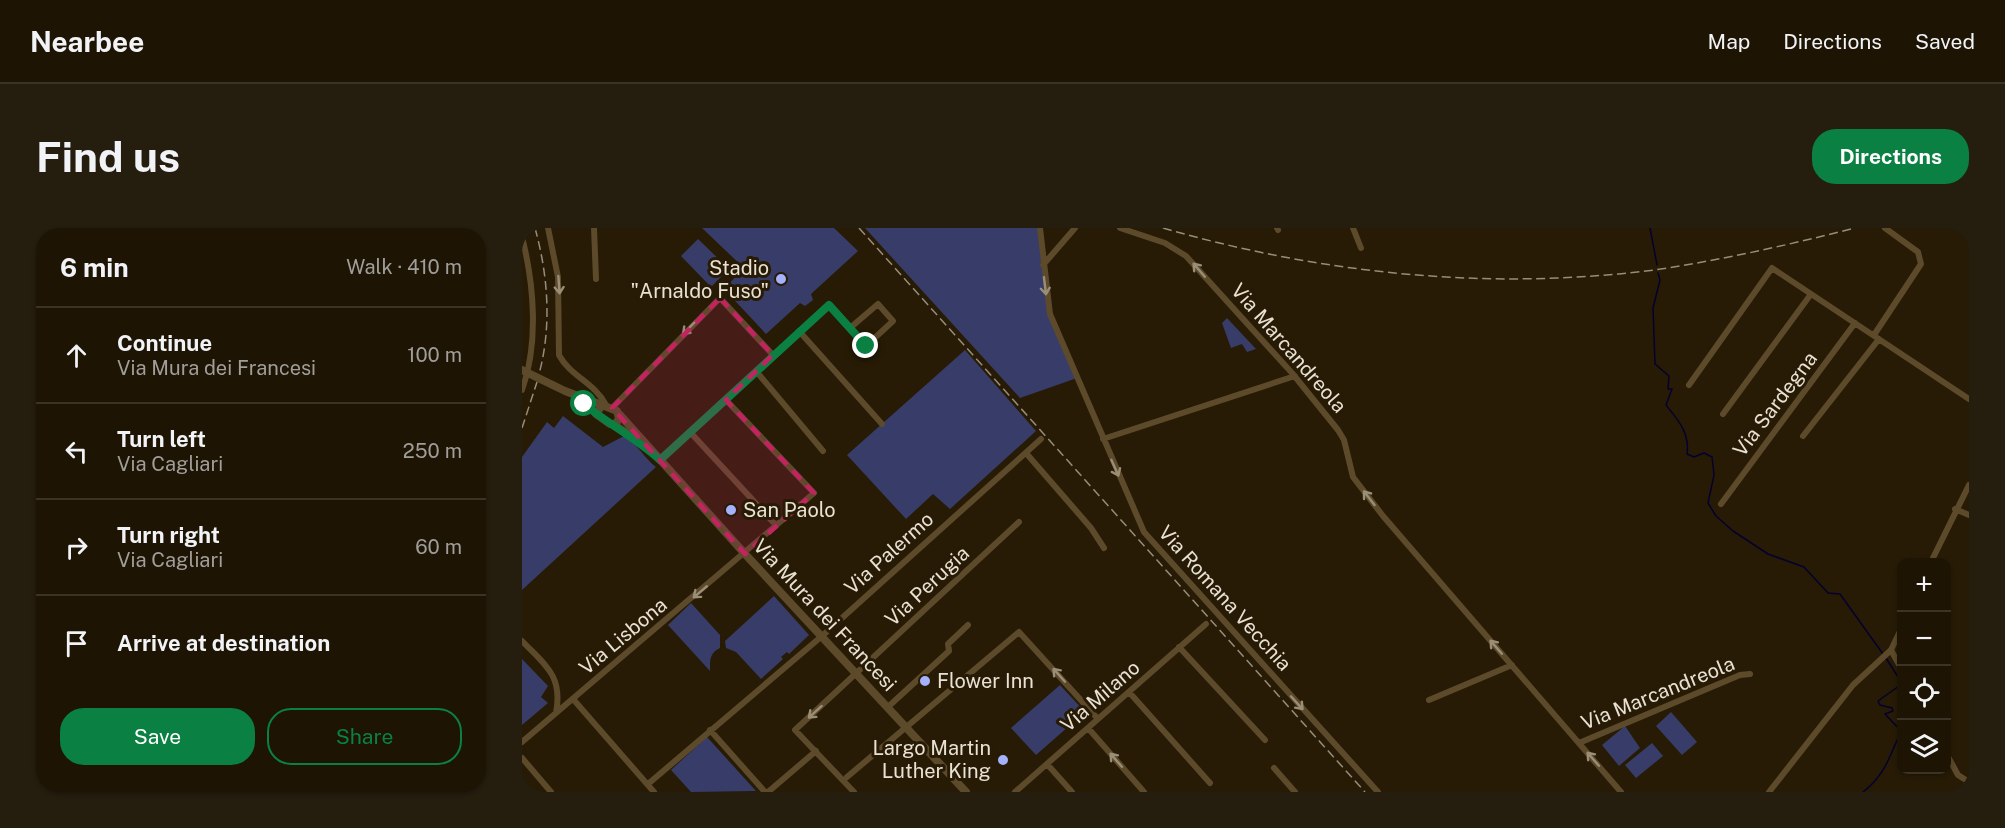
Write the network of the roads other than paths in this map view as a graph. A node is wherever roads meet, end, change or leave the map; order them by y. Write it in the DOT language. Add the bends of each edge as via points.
graph roads {
  1 [pos="548,228"];
  2 [pos="594,228"];
  3 [pos="1040,228"];
  4 [pos="1075,228"];
  5 [pos="1120,228"];
  6 [pos="1353,228"];
  7 [pos="1886,228"];
  8 [pos="522,237"];
  9 [pos="1361,248"];
  10 [pos="1043,265"];
  11 [pos="596,279"];
  12 [pos="1810,294"];
  13 [pos="1855,323"];
  14 [pos="850,328"];
  15 [pos="799,331"];
  16 [pos="1876,337"];
  17 [pos="773,355"];
  18 [pos="525,371"];
  19 [pos="756,371"];
  20 [pos="1295,376"];
  21 [pos="1689,385"];
  22 [pos="522,390"];
  23 [pos="565,391"];
  24 [pos="1969,399"];
  25 [pos="726,400"];
  26 [pos="607,406"];
  27 [pos="596,414"];
  28 [pos="619,414"];
  29 [pos="1723,414"];
  30 [pos="613,424"];
  31 [pos="882,424"];
  32 [pos="690,432"];
  33 [pos="1803,436"];
  34 [pos="1041,439"];
  35 [pos="1103,440"];
  36 [pos="824,451"];
  37 [pos="1026,453"];
  38 [pos="660,460"];
  39 [pos="1969,485"];
  40 [pos="1721,504"];
  41 [pos="1955,508"];
  42 [pos="1969,515"];
  43 [pos="773,522"];
  44 [pos="1019,522"];
  45 [pos="1104,548"];
  46 [pos="745,554"];
  47 [pos="1932,558"];
  48 [pos="1206,624"];
  49 [pos="968,625"];
  50 [pos="822,636"];
  51 [pos="1897,636"];
  52 [pos="522,641"];
  53 [pos="1179,647"];
  54 [pos="1887,655"];
  55 [pos="1512,665"];
  56 [pos="1898,666"];
  57 [pos="857,674"];
  58 [pos="1750,674"];
  59 [pos="1129,692"];
  60 [pos="573,699"];
  61 [pos="1429,700"];
  62 [pos="889,706"];
  63 [pos="556,714"];
  64 [pos="1098,719"];
  65 [pos="906,726"];
  66 [pos="1088,728"];
  67 [pos="710,730"];
  68 [pos="1264,740"];
  69 [pos="522,742"];
  70 [pos="1579,743"];
  71 [pos="816,752"];
  72 [pos="522,758"];
  73 [pos="1951,761"];
  74 [pos="1047,764"];
  75 [pos="1274,768"];
  76 [pos="848,777"];
  77 [pos="1969,782"];
  78 [pos="1210,783"];
  79 [pos="648,784"];
  80 [pos="551,792"];
  81 [pos="654,792"];
  82 [pos="767,792"];
  83 [pos="854,792"];
  84 [pos="966,792"];
  85 [pos="1015,792"];
  86 [pos="1072,792"];
  87 [pos="1144,792"];
  88 [pos="1295,792"];
  89 [pos="1378,792"];
  90 [pos="1621,792"];
  91 [pos="1769,792"];
  1 -- 26 [label="street, Via Mura dei Francesi, one-way" via="558,277 559,353"];
  2 -- 11 [label="street"];
  3 -- 10 [label="street, Via Romana Vecchia"];
  4 -- 10 [label="street"];
  20 -- 5 [label="street, Via Marcandreola, one-way" via="1186,256 1165,243"];
  6 -- 9 [label="street"];
  7 -- 16 [label="street" via="1918,252 1921,264"];
  8 -- 18 [label="street" via="533,288"];
  10 -- 35 [label="street, Via Romana Vecchia, one-way" via="1050,314"];
  12 -- 13 [label="street"];
  12 -- 21 [label="street" via="1772,268"];
  12 -- 29 [label="street"];
  13 -- 16 [label="street"];
  13 -- 40 [label="street, Via Sardegna"];
  14 -- 14 [label="street" via="878,304 894,321 866,346"];
  14 -- 15 [label="street" via="829,305"];
  15 -- 17 [label="street"];
  15 -- 31 [label="street"];
  16 -- 24 [label="street"];
  16 -- 33 [label="street"];
  17 -- 19 [label="street"];
  17 -- 26 [label="street, one-way" via="720,298"];
  18 -- 22 [label="street"];
  18 -- 23 [label="street"];
  19 -- 25 [label="street"];
  19 -- 36 [label="street"];
  20 -- 35 [label="street"];
  55 -- 20 [label="street, Via Marcandreola, one-way" via="1358,483 1350,471 1341,435"];
  23 -- 26 [label="street"];
  23 -- 27 [label="street, Via Mura dei Francesi"];
  25 -- 32 [label="street"];
  25 -- 46 [label="street, Via Lisbona" via="814,493"];
  26 -- 27 [label="street"];
  26 -- 28 [label="street, Via Mura dei Francesi"];
  27 -- 30 [label="street, Via Mura dei Francesi"];
  28 -- 30 [label="street"];
  28 -- 38 [label="street, Via Mura dei Francesi"];
  30 -- 38 [label="street, Via Mura dei Francesi"];
  32 -- 38 [label="street"];
  32 -- 43 [label="street"];
  34 -- 37 [label="street, Via Palermo"];
  35 -- 89 [label="street, Via Romana Vecchia, one-way" via="1136,518 1149,538"];
  37 -- 45 [label="street"];
  37 -- 50 [label="street, Via Palermo"];
  38 -- 46 [label="street, Via Mura dei Francesi"];
  39 -- 41 [label="street"];
  41 -- 42 [label="street"];
  41 -- 47 [label="street"];
  44 -- 57 [label="street, Via Perugia"];
  46 -- 50 [label="street, Via Mura dei Francesi"];
  46 -- 60 [label="street, Via Lisbona, one-way"];
  48 -- 53 [label="street, Via Milano"];
  49 -- 62 [label="street" via="948,644 949,651"];
  50 -- 57 [label="street, Via Mura dei Francesi"];
  50 -- 67 [label="street, Via Palermo"];
  51 -- 54 [label="street"];
  52 -- 63 [label="street" via="551,671 557,683"];
  53 -- 59 [label="street, Via Milano"];
  53 -- 68 [label="street"];
  54 -- 56 [label="street"];
  54 -- 91 [label="street" via="1853,685"];
  55 -- 61 [label="street"];
  55 -- 70 [label="street, Via Marcandreola"];
  57 -- 62 [label="street, Via Mura dei Francesi"];
  57 -- 71 [label="street, Via Perugia, one-way" via="795,730"];
  58 -- 70 [label="street, Via Marcandreola"];
  59 -- 64 [label="street, Via Milano"];
  59 -- 78 [label="street"];
  60 -- 63 [label="street, Via Lisbona"];
  60 -- 79 [label="street"];
  62 -- 65 [label="street, Via Mura dei Francesi"];
  63 -- 69 [label="street, Via Lisbona"];
  64 -- 65 [label="street, one-way" via="1019,632"];
  64 -- 66 [label="street, Via Milano"];
  65 -- 76 [label="street"];
  65 -- 84 [label="street, Via Mura dei Francesi"];
  66 -- 74 [label="street, Via Milano"];
  87 -- 66 [label="street, one-way"];
  67 -- 79 [label="street, Via Palermo"];
  67 -- 82 [label="street"];
  90 -- 70 [label="street, Via Marcandreola, one-way"];
  71 -- 82 [label="street"];
  71 -- 83 [label="street"];
  72 -- 80 [label="street"];
  73 -- 77 [label="street" via="1958,775"];
  74 -- 85 [label="street, Via Milano"];
  74 -- 86 [label="street"];
  75 -- 88 [label="street"];
  79 -- 81 [label="street"];
}
